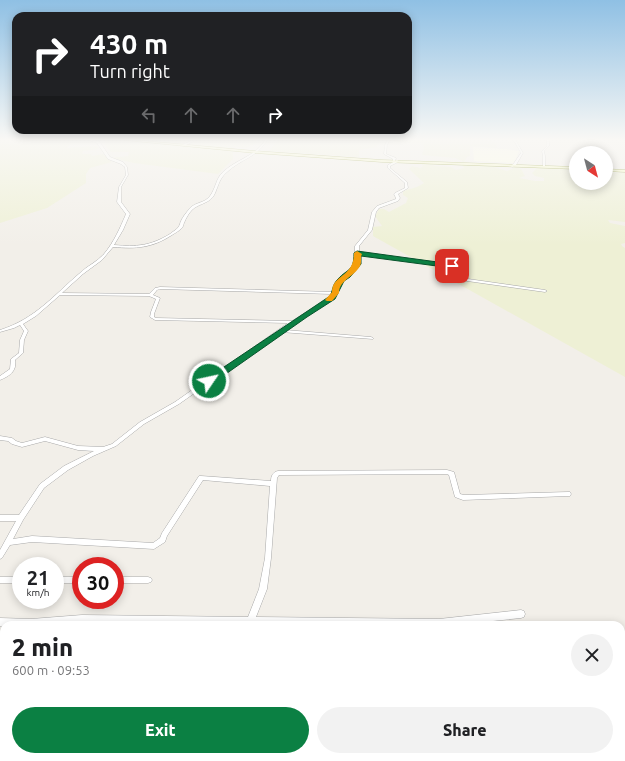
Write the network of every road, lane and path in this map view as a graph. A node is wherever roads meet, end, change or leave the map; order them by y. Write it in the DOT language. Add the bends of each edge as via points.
graph roads {
  1 [pos="126,175"];
  2 [pos="223,175"];
  3 [pos="396,175"];
  4 [pos="112,246"];
  5 [pos="357,253"];
  6 [pos="545,291"];
  7 [pos="336,293"];
  8 [pos="60,294"];
  9 [pos="150,295"];
  10 [pos="293,322"];
  11 [pos="21,324"];
  12 [pos="0,331"];
  13 [pos="282,331"];
  14 [pos="370,338"];
  15 [pos="0,378"];
  16 [pos="0,438"];
  17 [pos="107,449"];
  18 [pos="273,484"];
  19 [pos="568,494"];
  20 [pos="0,518"];
  21 [pos="21,518"];
  22 [pos="8,542"];
  23 [pos="0,556"];
  24 [pos="0,580"];
  25 [pos="12,580"];
  26 [pos="124,580"];
  27 [pos="148,580"];
  28 [pos="521,614"];
  29 [pos="47,621"];
  30 [pos="166,621"];
  31 [pos="251,621"];
  32 [pos="457,621"];
  1 -- 4 [label="street" via="120,187 119,202 128,214 120,236"];
  2 -- 4 [label="street" via="214,186 211,197 192,208 181,223 181,227 159,243 137,248"];
  3 -- 5 [label="street" via="406,183 407,188 396,194 397,200 374,212 370,230 357,246"];
  4 -- 8 [label="street" via="105,256"];
  5 -- 6 [label="street" via="451,266 453,278"];
  5 -- 7 [label="street" via="357,264 348,276 341,279 336,287"];
  7 -- 9 [label="street" via="160,288"];
  7 -- 10 [label="street" via="333,298"];
  8 -- 9 [label="street"];
  8 -- 11 [label="street"];
  9 -- 10 [label="street" via="158,298 152,313 155,319"];
  10 -- 13 [label="street"];
  11 -- 12 [label="street"];
  11 -- 15 [label="street" via="26,332 22,340 21,353 13,360 12,371"];
  13 -- 14 [label="street"];
  13 -- 17 [label="street"];
  16 -- 17 [label="street" via="10,439 22,445 45,439 78,448"];
  17 -- 21 [label="street" via="91,454 66,468 42,486"];
  18 -- 19 [label="street" via="274,476 278,473 448,472 452,474 457,495 463,498"];
  18 -- 22 [label="street" via="202,478 163,540 154,546 32,539"];
  18 -- 31 [label="street" via="268,558 263,589"];
  20 -- 21 [label="street"];
  21 -- 22 [label="street"];
  22 -- 23 [label="street"];
  24 -- 25 [label="street"];
  26 -- 27 [label="street"];
  28 -- 32 [label="street"];
  29 -- 30 [label="street"];
}
